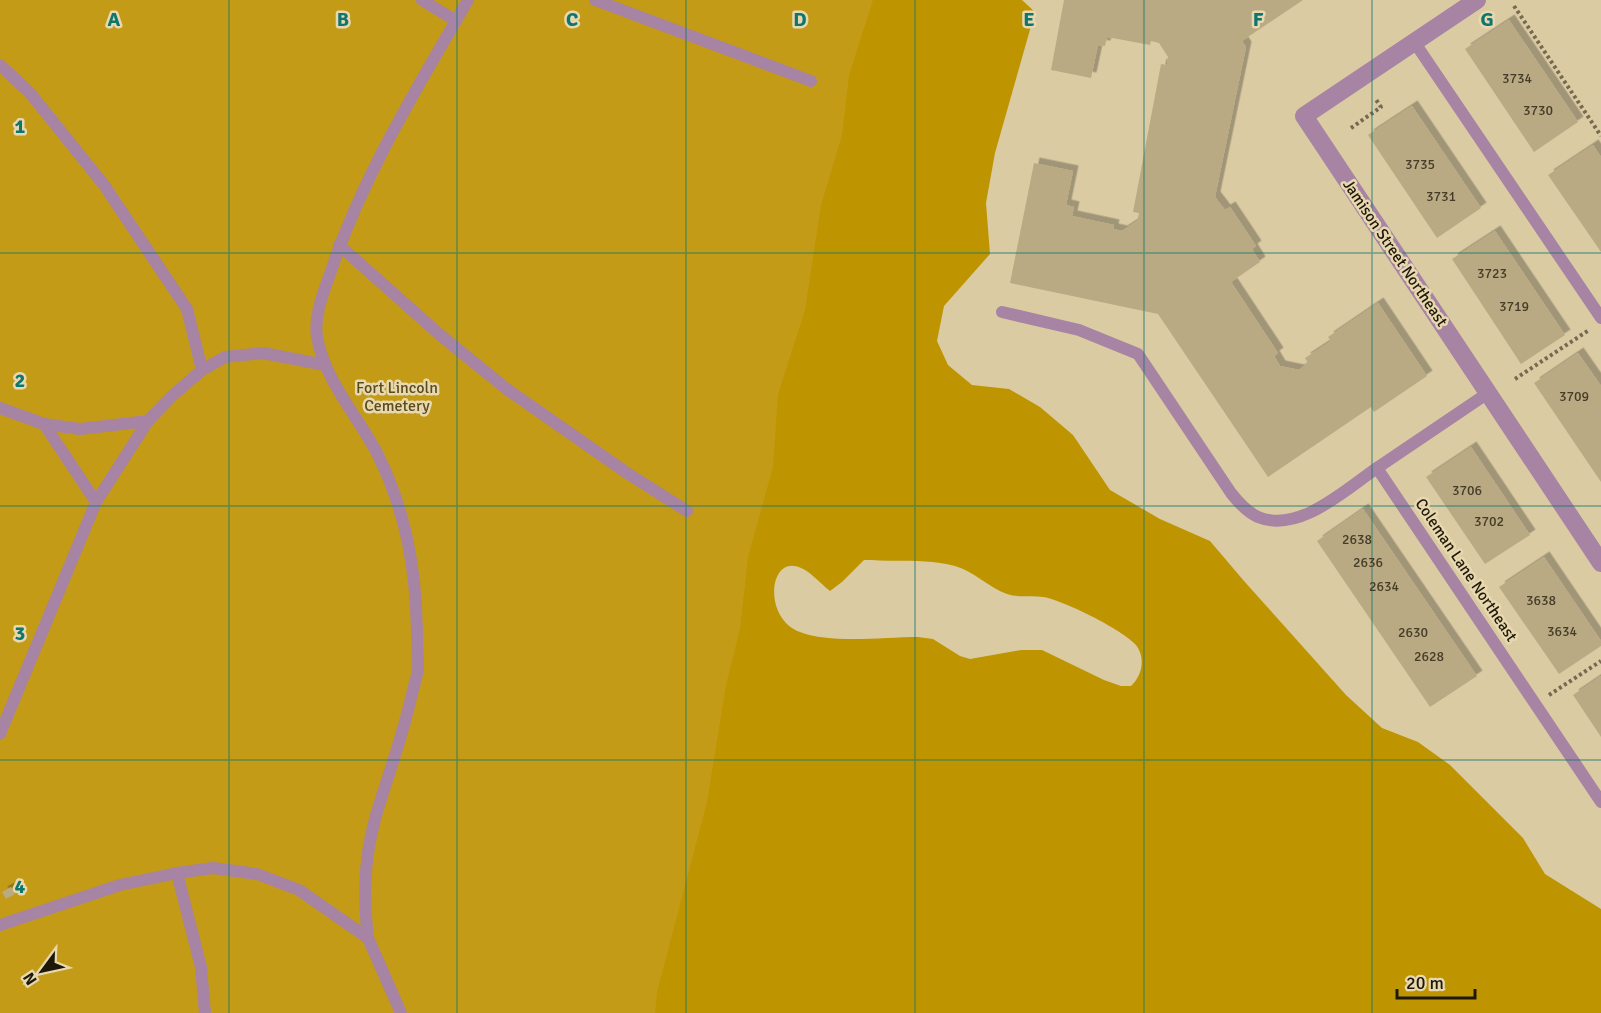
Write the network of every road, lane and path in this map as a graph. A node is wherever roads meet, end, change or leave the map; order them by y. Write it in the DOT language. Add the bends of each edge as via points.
graph roads {
  1 [pos="422,0"];
  2 [pos="468,0"];
  3 [pos="595,0"];
  4 [pos="1477,0"];
  5 [pos="1514,6"];
  6 [pos="456,21"];
  7 [pos="1415,43"];
  8 [pos="0,65"];
  9 [pos="811,81"];
  10 [pos="1375,98"];
  11 [pos="1351,128"];
  12 [pos="1601,136"];
  13 [pos="339,245"];
  14 [pos="1002,312"];
  15 [pos="1598,321"];
  16 [pos="325,365"];
  17 [pos="202,370"];
  18 [pos="1515,380"];
  19 [pos="1488,393"];
  20 [pos="0,408"];
  21 [pos="148,421"];
  22 [pos="44,424"];
  23 [pos="1377,468"];
  24 [pos="96,502"];
  25 [pos="687,511"];
  26 [pos="1601,563"];
  27 [pos="1601,660"];
  28 [pos="1549,695"];
  29 [pos="0,734"];
  30 [pos="1601,802"];
  31 [pos="177,873"];
  32 [pos="0,925"];
  33 [pos="368,938"];
  34 [pos="205,1013"];
  35 [pos="401,1013"];
  1 -- 6 [label="lane"];
  2 -- 6 [label="lane"];
  3 -- 9 [label="lane"];
  4 -- 7 [label="street, Jamison Street Northeast"];
  5 -- 12 [label="path"];
  6 -- 13 [label="lane" via="407,105"];
  7 -- 15 [label="lane"];
  7 -- 19 [label="street, Jamison Street Northeast" via="1304,116"];
  8 -- 17 [label="lane" via="30,93 104,185 187,309"];
  10 -- 11 [label="path" via="1381,107"];
  13 -- 16 [label="lane" via="317,322"];
  13 -- 25 [label="lane" via="508,390"];
  14 -- 23 [label="lane" via="1079,330 1138,354 1231,493 1258,517 1276,521 1310,513"];
  15 -- 18 [label="path"];
  16 -- 17 [label="lane" via="263,353 225,357"];
  16 -- 33 [label="lane" via="377,453 391,486 408,536 416,584 418,670 402,739 369,844 364,900"];
  17 -- 21 [label="lane"];
  19 -- 23 [label="lane"];
  19 -- 26 [label="street, Jamison Street Northeast"];
  20 -- 22 [label="lane"];
  21 -- 22 [label="lane" via="80,429"];
  21 -- 24 [label="lane"];
  22 -- 24 [label="lane"];
  23 -- 30 [label="lane, Coleman Lane Northeast"];
  24 -- 29 [label="lane"];
  27 -- 28 [label="path"];
  31 -- 32 [label="lane" via="120,885"];
  31 -- 33 [label="lane" via="213,868 257,874 299,890"];
  31 -- 34 [label="lane" via="201,967"];
  33 -- 35 [label="lane"];
}
